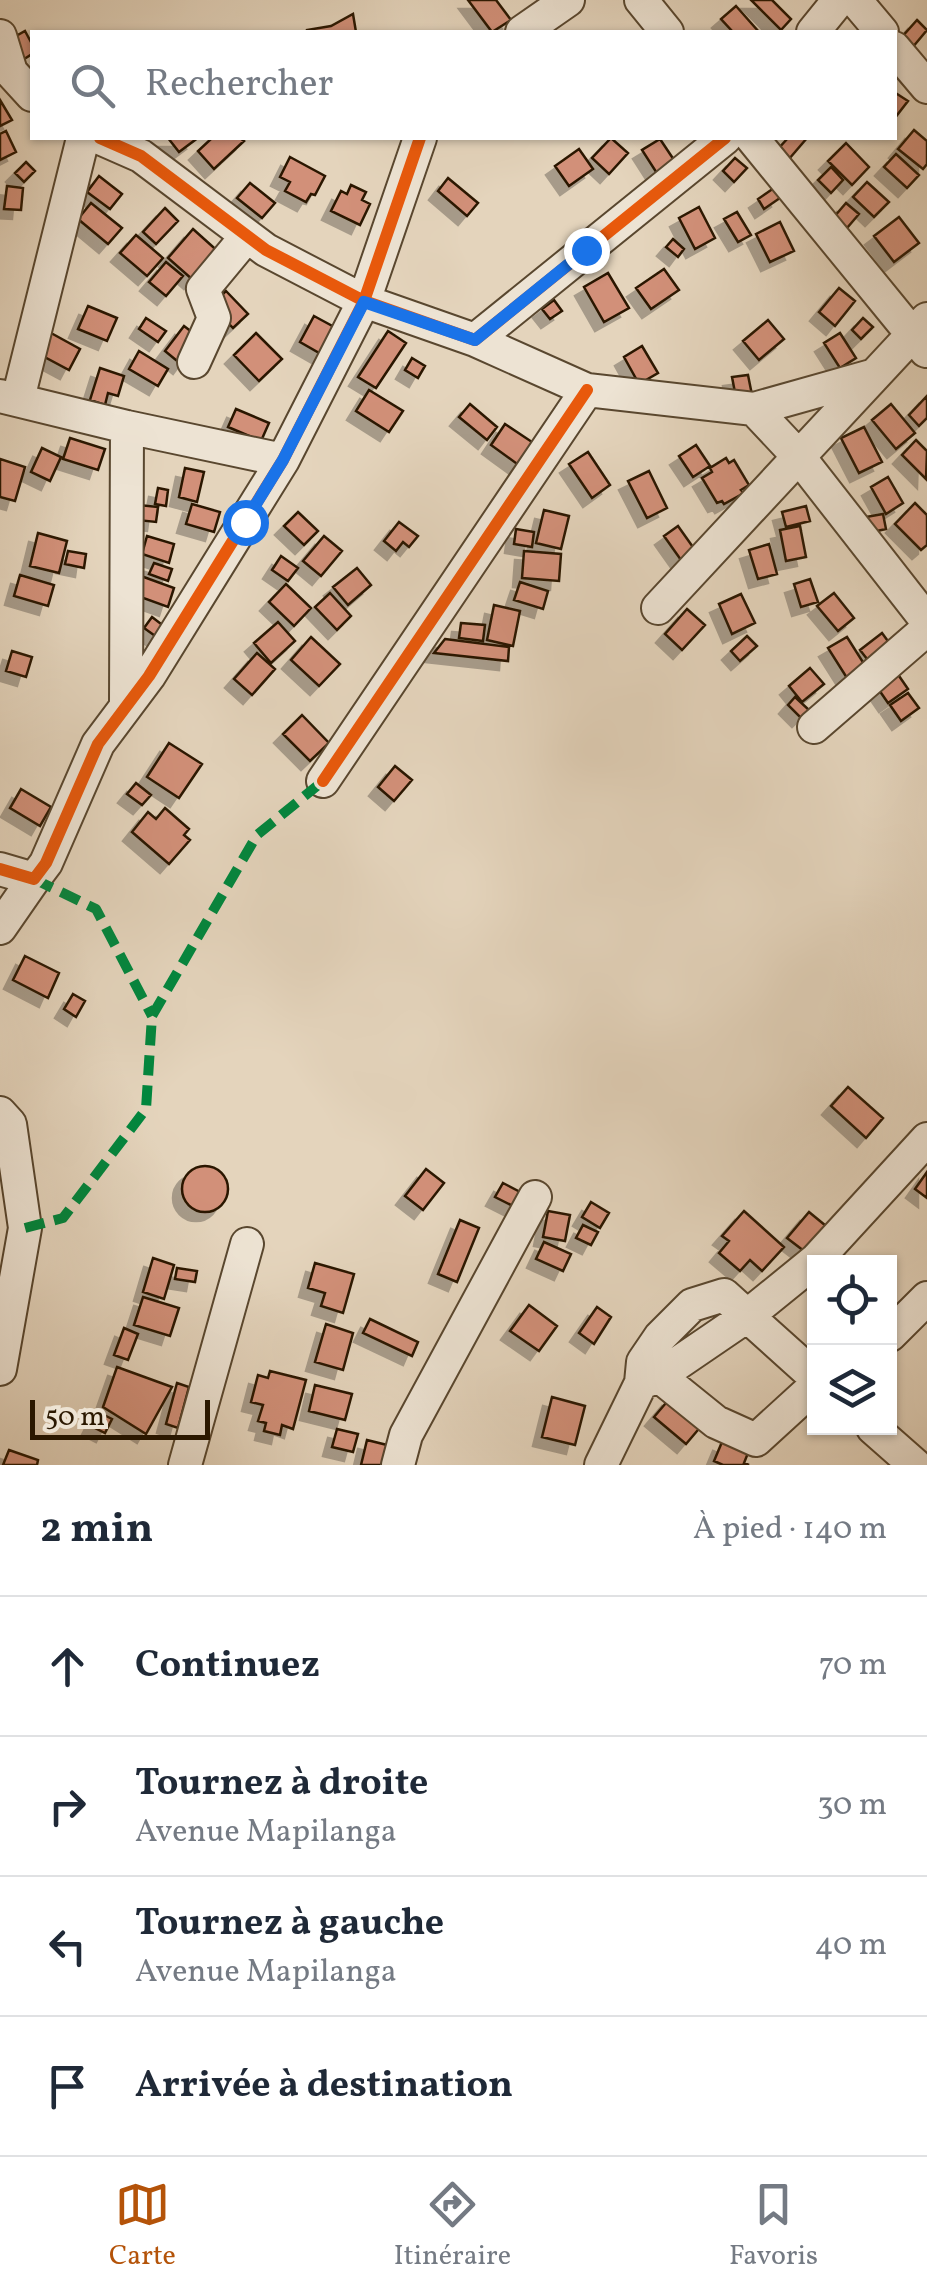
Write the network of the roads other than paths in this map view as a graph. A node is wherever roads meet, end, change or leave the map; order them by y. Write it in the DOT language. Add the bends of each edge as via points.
graph roads {
  1 [pos="568,0"];
  2 [pos="641,0"];
  3 [pos="838,0"];
  4 [pos="855,0"];
  5 [pos="525,30"];
  6 [pos="665,30"];
  7 [pos="815,30"];
  8 [pos="880,30"];
  9 [pos="0,36"];
  10 [pos="897,52"];
  11 [pos="927,87"];
  12 [pos="30,93"];
  13 [pos="82,140"];
  14 [pos="104,140"];
  15 [pos="419,140"];
  16 [pos="723,140"];
  17 [pos="754,140"];
  18 [pos="247,236"];
  19 [pos="364,302"];
  20 [pos="922,335"];
  21 [pos="475,340"];
  22 [pos="194,362"];
  23 [pos="875,376"];
  24 [pos="587,390"];
  25 [pos="9,398"];
  26 [pos="754,409"];
  27 [pos="126,427"];
  28 [pos="799,456"];
  29 [pos="283,460"];
  30 [pos="658,608"];
  31 [pos="927,621"];
  32 [pos="927,629"];
  33 [pos="126,705"];
  34 [pos="814,727"];
  35 [pos="324,782"];
  36 [pos="0,869"];
  37 [pos="34,879"];
  38 [pos="0,928"];
  39 [pos="0,1113"];
  40 [pos="927,1140"];
  41 [pos="535,1197"];
  42 [pos="248,1244"];
  43 [pos="927,1298"];
  44 [pos="747,1316"];
  45 [pos="897,1328"];
  46 [pos="0,1369"];
  47 [pos="807,1370"];
  48 [pos="650,1379"];
  49 [pos="807,1393"];
  50 [pos="880,1435"];
  51 [pos="185,1465"];
  52 [pos="398,1465"];
  53 [pos="601,1465"];
  54 [pos="915,1465"];
  1 -- 5 [label="street"];
  2 -- 6 [label="street"];
  3 -- 7 [label="street"];
  4 -- 8 [label="street"];
  9 -- 12 [label="street" via="11,72"];
  10 -- 11 [label="street"];
  13 -- 25 [label="street"];
  14 -- 18 [label="street" via="140,156"];
  15 -- 19 [label="street"];
  16 -- 21 [label="street"];
  17 -- 20 [label="street"];
  18 -- 19 [label="street"];
  18 -- 22 [label="street" via="203,288 214,318"];
  19 -- 21 [label="street"];
  19 -- 29 [label="street"];
  20 -- 23 [label="street"];
  21 -- 24 [label="street"];
  23 -- 26 [label="street"];
  23 -- 28 [label="street"];
  24 -- 26 [label="street"];
  24 -- 35 [label="street"];
  25 -- 27 [label="street"];
  26 -- 28 [label="street"];
  27 -- 29 [label="street"];
  27 -- 33 [label="street"];
  28 -- 30 [label="street"];
  28 -- 31 [label="street"];
  29 -- 33 [label="street"];
  32 -- 34 [label="street"];
  33 -- 37 [label="street" via="98,744"];
  36 -- 37 [label="street"];
  37 -- 38 [label="street"];
  39 -- 46 [label="street" via="10,1124 25,1228"];
  40 -- 44 [label="street" via="816,1260"];
  41 -- 52 [label="street" via="406,1435"];
  42 -- 51 [label="street"];
  43 -- 45 [label="street"];
  44 -- 47 [label="street"];
  44 -- 48 [label="street"];
  48 -- 49 [label="street" via="756,1440"];
  48 -- 53 [label="street"];
  50 -- 54 [label="street"];
}
